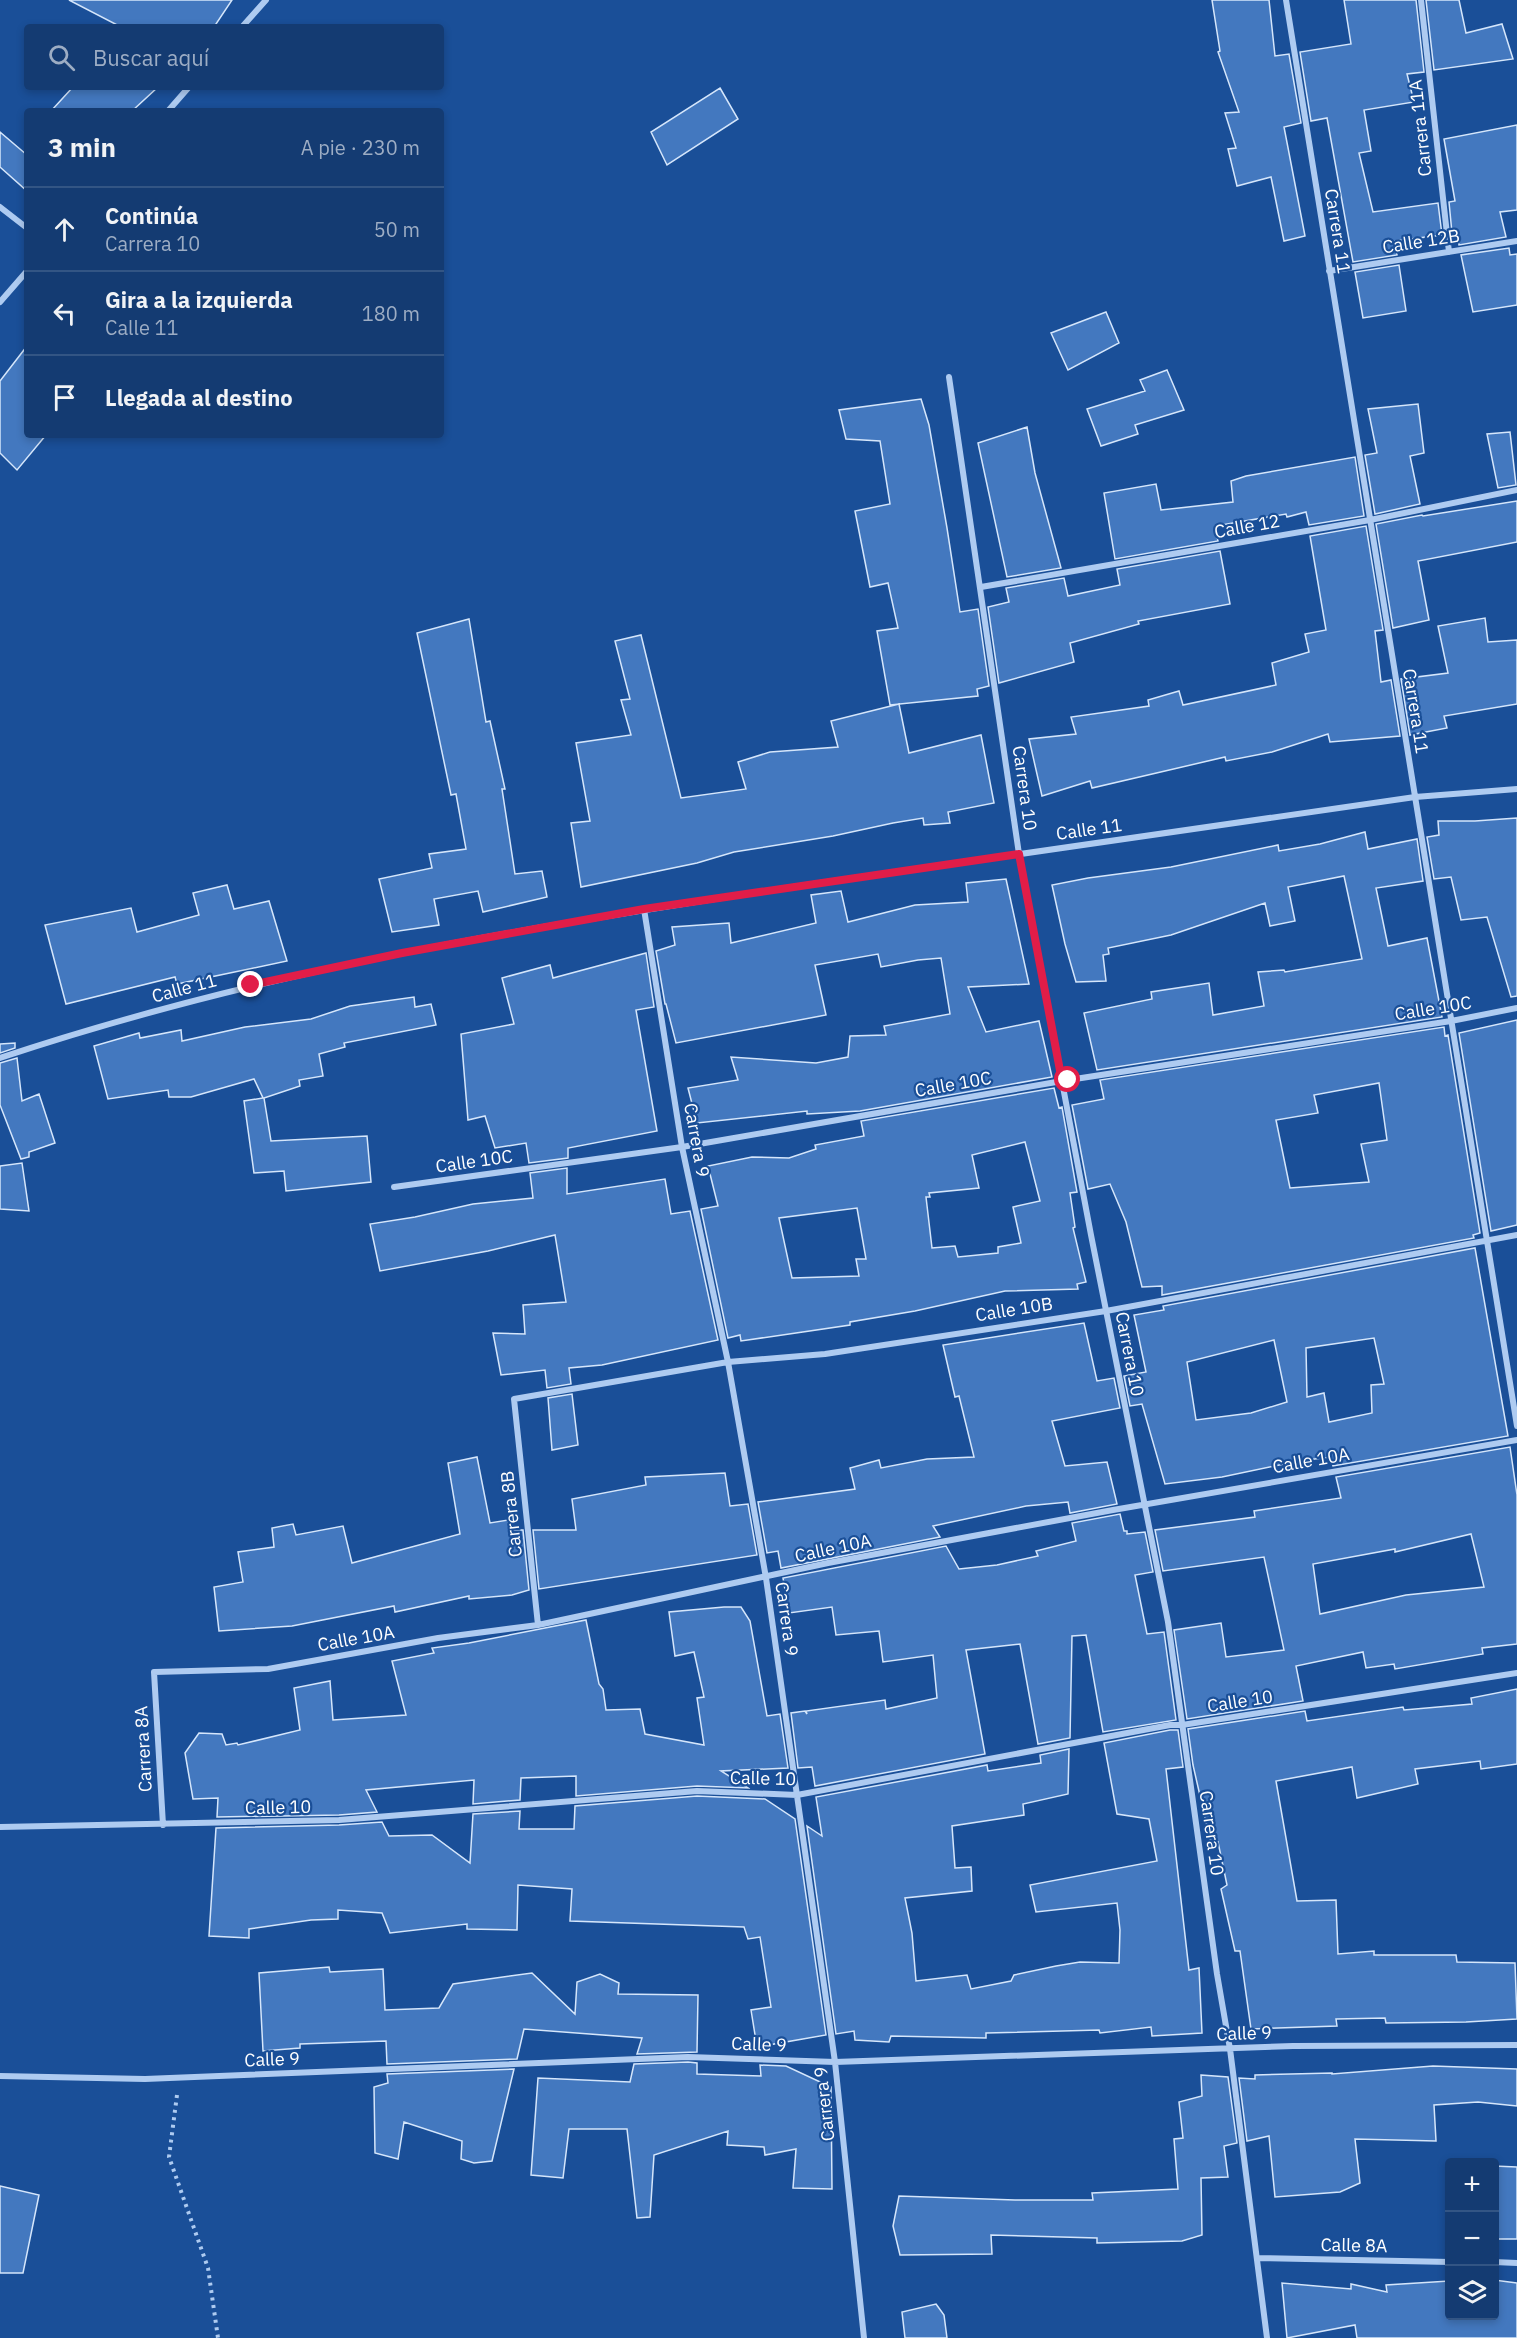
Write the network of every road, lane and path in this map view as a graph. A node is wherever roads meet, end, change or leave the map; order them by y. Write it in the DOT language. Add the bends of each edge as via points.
graph roads {
  1 [pos="266,0"];
  2 [pos="1286,0"];
  3 [pos="1422,0"];
  4 [pos="245,24"];
  5 [pos="186,90"];
  6 [pos="171,108"];
  7 [pos="0,207"];
  8 [pos="24,226"];
  9 [pos="1517,241"];
  10 [pos="1449,252"];
  11 [pos="1329,271"];
  12 [pos="24,274"];
  13 [pos="0,302"];
  14 [pos="949,377"];
  15 [pos="1517,490"];
  16 [pos="1370,520"];
  17 [pos="981,587"];
  18 [pos="1517,789"];
  19 [pos="1415,797"];
  20 [pos="1019,854"];
  21 [pos="644,909"];
  22 [pos="1517,1008"];
  23 [pos="1451,1021"];
  24 [pos="0,1058"];
  25 [pos="1062,1081"];
  26 [pos="682,1146"];
  27 [pos="394,1187"];
  28 [pos="1517,1234"];
  29 [pos="1487,1239"];
  30 [pos="1106,1311"];
  31 [pos="728,1362"];
  32 [pos="514,1399"];
  33 [pos="1517,1426"];
  34 [pos="1517,1440"];
  35 [pos="1145,1504"];
  36 [pos="766,1578"];
  37 [pos="538,1625"];
  38 [pos="154,1672"];
  39 [pos="1517,1673"];
  40 [pos="1182,1725"];
  41 [pos="797,1795"];
  42 [pos="163,1825"];
  43 [pos="0,1827"];
  44 [pos="1517,2045"];
  45 [pos="1230,2049"];
  46 [pos="835,2062"];
  47 [pos="0,2076"];
  48 [pos="179,2078"];
  49 [pos="1258,2258"];
  50 [pos="1445,2262"];
  51 [pos="1499,2262"];
  52 [pos="1517,2263"];
  53 [pos="218,2338"];
  54 [pos="864,2338"];
  55 [pos="1268,2338"];
  1 -- 4 [label="street"];
  2 -- 11 [label="street, Carrera 11"];
  3 -- 10 [label="street, Carrera 11A"];
  5 -- 6 [label="street"];
  7 -- 8 [label="street"];
  9 -- 10 [label="street, Calle 12B"];
  10 -- 11 [label="street, Calle 12B"];
  11 -- 16 [label="street, Carrera 11"];
  12 -- 13 [label="street"];
  14 -- 17 [label="street, Carrera 10"];
  15 -- 16 [label="street, Calle 12"];
  16 -- 17 [label="street, Calle 12"];
  16 -- 19 [label="street, Carrera 11"];
  17 -- 20 [label="street, Carrera 10"];
  18 -- 19 [label="street, Calle 11"];
  19 -- 20 [label="street, Calle 11"];
  19 -- 23 [label="street, Carrera 11"];
  20 -- 21 [label="street, Calle 11"];
  20 -- 25 [label="street, Carrera 10"];
  21 -- 24 [label="street, Calle 11" via="251,985"];
  21 -- 26 [label="street, Carrera 9"];
  22 -- 23 [label="street, Calle 10C"];
  23 -- 25 [label="street, Calle 10C"];
  23 -- 29 [label="street, Carrera 11"];
  25 -- 26 [label="street, Calle 10C"];
  25 -- 30 [label="street, Carrera 10"];
  26 -- 27 [label="street, Calle 10C"];
  26 -- 31 [label="street, Carrera 9"];
  28 -- 29 [label="street, Calle 10B"];
  29 -- 30 [label="street, Calle 10B"];
  29 -- 33 [label="street, Carrera 11"];
  30 -- 31 [label="street, Calle 10B" via="825,1354"];
  30 -- 35 [label="street, Carrera 10"];
  31 -- 32 [label="street, Calle 10B"];
  31 -- 36 [label="street, Carrera 9"];
  32 -- 37 [label="street, Carrera 8B"];
  34 -- 35 [label="street, Calle 10A"];
  35 -- 36 [label="street, Calle 10A"];
  35 -- 40 [label="street, Carrera 10" via="1168,1622"];
  36 -- 37 [label="street, Calle 10A"];
  36 -- 41 [label="street, Carrera 9"];
  37 -- 38 [label="street, Calle 10A" via="438,1638 268,1669"];
  38 -- 42 [label="street, Carrera 8A"];
  39 -- 40 [label="street, Calle 10"];
  40 -- 41 [label="street, Calle 10"];
  40 -- 45 [label="street, Carrera 10"];
  41 -- 42 [label="street, Calle 10" via="698,1791 339,1820"];
  41 -- 46 [label="street, Carrera 9"];
  42 -- 43 [label="street, Calle 10"];
  44 -- 45 [label="street, Calle 9"];
  45 -- 46 [label="street, Calle 9"];
  45 -- 49 [label="street, Carrera 10"];
  46 -- 48 [label="street, Calle 9" via="688,2057"];
  46 -- 54 [label="street, Carrera 9"];
  47 -- 48 [label="street, Calle 9"];
  48 -- 53 [label="path" via="169,2157 208,2268"];
  49 -- 50 [label="street, Calle 8A"];
  49 -- 55 [label="street, Carrera 10"];
  51 -- 52 [label="street"];
}
